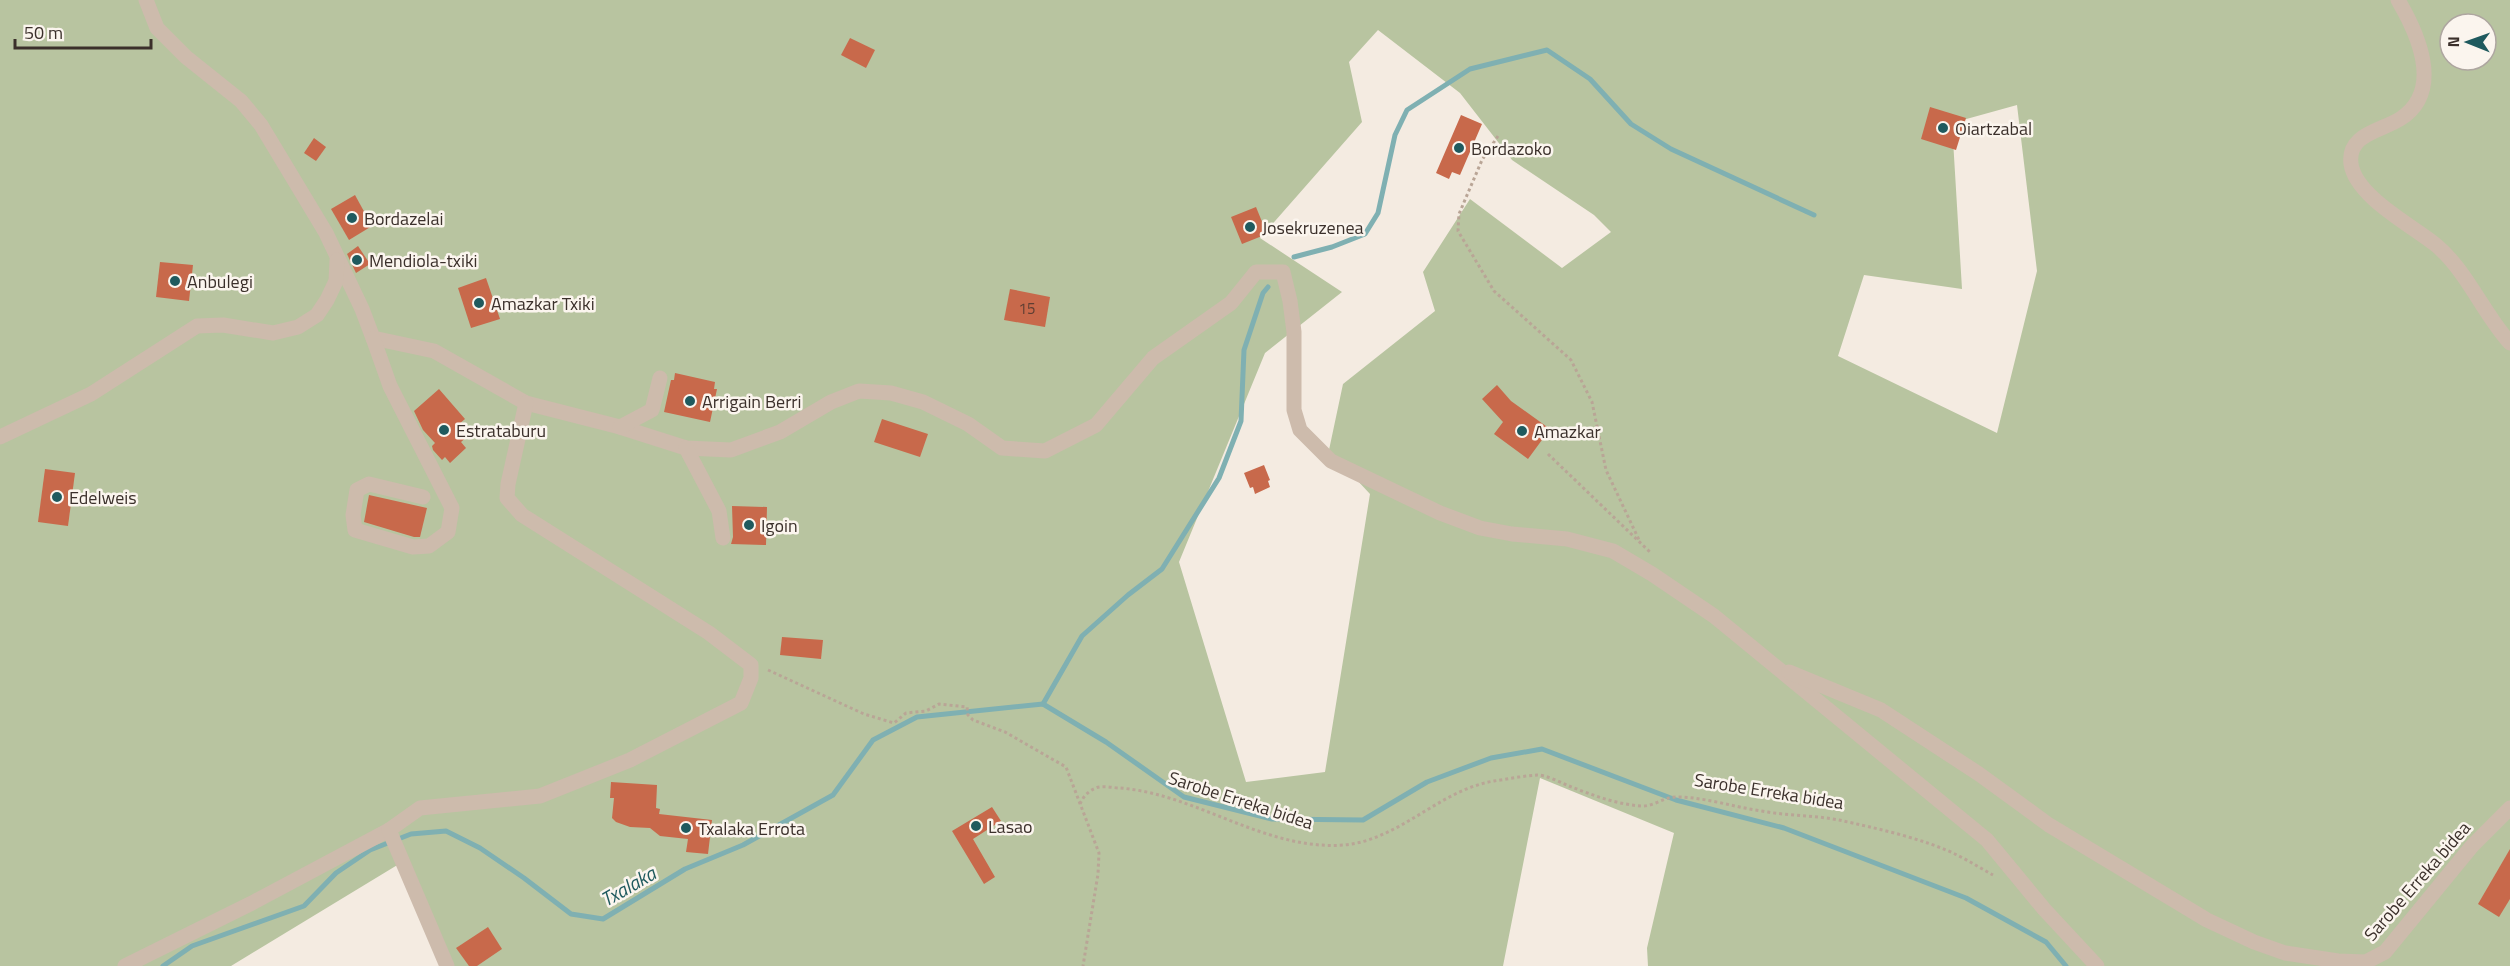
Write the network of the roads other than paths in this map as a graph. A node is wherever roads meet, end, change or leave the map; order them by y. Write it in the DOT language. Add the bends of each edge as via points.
graph roads {
  1 [pos="146,0"];
  2 [pos="2398,0"];
  3 [pos="337,259"];
  4 [pos="373,338"];
  5 [pos="2510,344"];
  6 [pos="660,378"];
  7 [pos="526,403"];
  8 [pos="620,428"];
  9 [pos="0,437"];
  10 [pos="686,448"];
  11 [pos="423,497"];
  12 [pos="723,538"];
  13 [pos="1775,667"];
  14 [pos="2510,808"];
  15 [pos="390,833"];
  16 [pos="125,966"];
  17 [pos="447,966"];
  18 [pos="2097,966"];
  1 -- 3 [label="street" via="157,27 186,57 241,101 261,125 326,233"];
  2 -- 5 [label="street" via="2420,47 2425,70 2423,89 2415,106 2401,119 2360,138 2352,149 2351,165 2358,182 2380,204 2454,263"];
  3 -- 4 [label="street"];
  3 -- 9 [label="street" via="336,281 327,300 316,315 298,327 273,333 223,325 197,326 91,394"];
  4 -- 7 [label="street" via="434,351"];
  4 -- 11 [label="street" via="390,386 452,508 448,532 429,546 413,547 355,530 357,490 369,484"];
  6 -- 8 [label="street" via="652,410"];
  7 -- 8 [label="street"];
  7 -- 15 [label="street" via="507,498 522,515 709,633 751,665 751,678 741,703 630,760 540,796 420,808"];
  8 -- 10 [label="street"];
  10 -- 12 [label="street" via="719,511"];
  10 -- 13 [label="street" via="731,450 780,432 831,402 859,391 891,393 923,402 968,424 1002,448 1046,451 1096,425 1153,358 1231,303 1256,272 1283,272 1294,333 1294,410 1300,430 1331,461 1480,528 1567,539 1613,551 1714,616"];
  13 -- 14 [label="street, Sarobe Erreka bidea" via="1881,710 2049,825 2207,920 2285,953 2366,962 2385,952 2472,846"];
  13 -- 18 [label="street" via="1987,840"];
  15 -- 16 [label="street"];
  15 -- 17 [label="street"];
}
